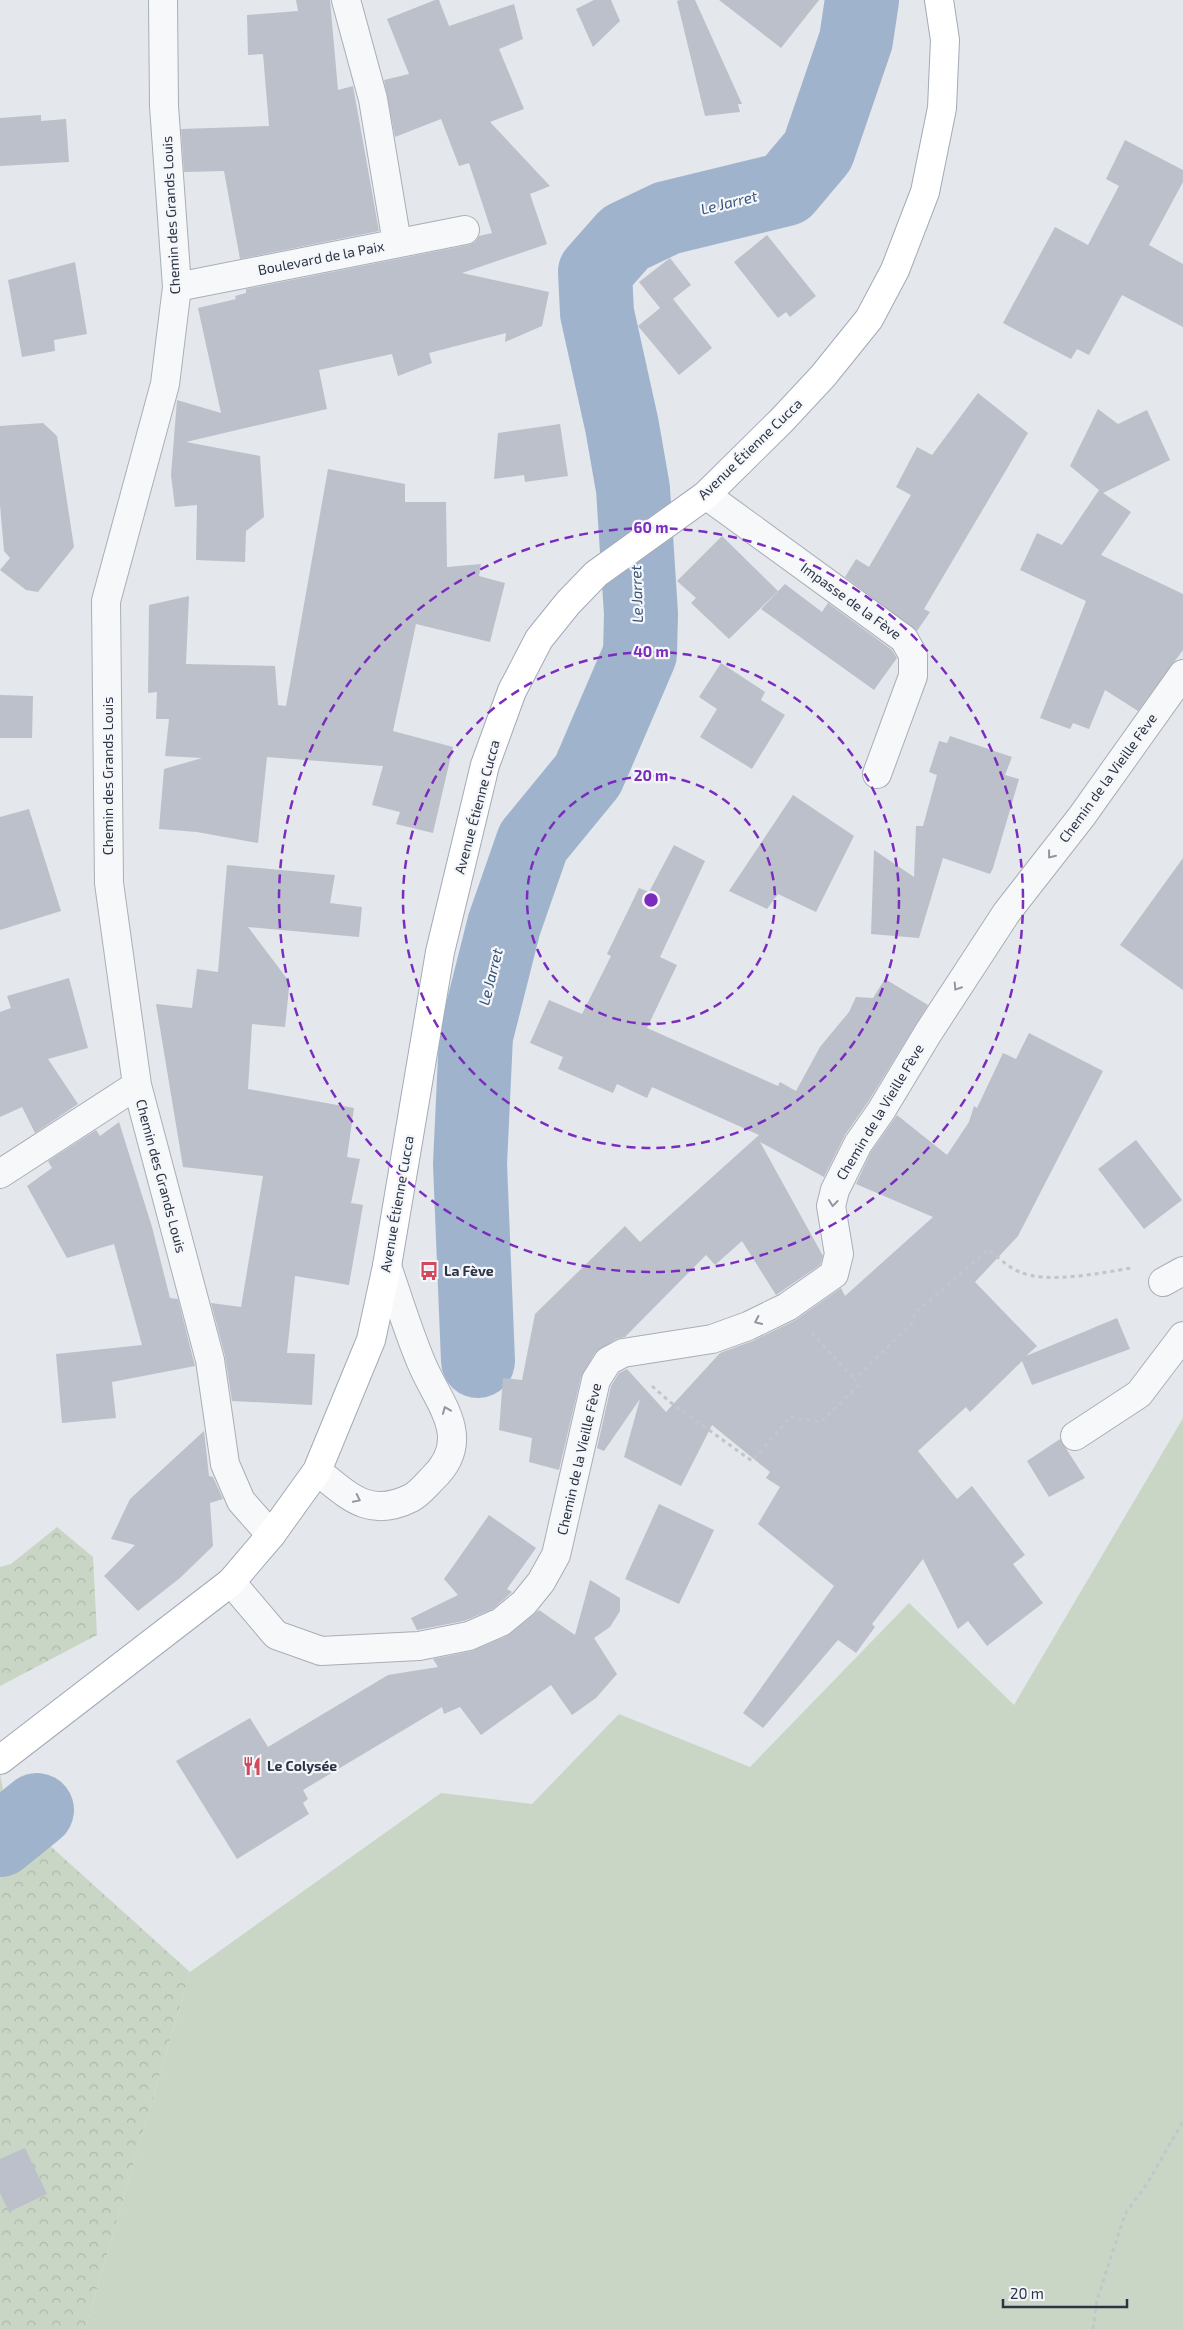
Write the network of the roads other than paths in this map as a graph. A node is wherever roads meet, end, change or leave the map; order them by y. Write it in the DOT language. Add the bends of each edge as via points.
graph roads {
  1 [pos="163,0"];
  2 [pos="346,0"];
  3 [pos="940,0"];
  4 [pos="465,230"];
  5 [pos="397,243"];
  6 [pos="177,288"];
  7 [pos="706,495"];
  8 [pos="1183,674"];
  9 [pos="877,774"];
  10 [pos="137,1085"];
  11 [pos="0,1174"];
  12 [pos="387,1266"];
  13 [pos="1183,1336"];
  14 [pos="1075,1436"];
  15 [pos="317,1471"];
  16 [pos="271,1535"];
  17 [pos="231,1582"];
  18 [pos="0,1760"];
  1 -- 6 [label="street, Chemin des Grands Louis" via="164,106"];
  2 -- 5 [label="street" via="373,99"];
  3 -- 7 [label="main road, Avenue Étienne Cucca" via="945,40 942,108 925,192 895,270 869,320 823,376"];
  4 -- 5 [label="street, Boulevard de la Paix"];
  5 -- 6 [label="street, Boulevard de la Paix"];
  6 -- 10 [label="street, Chemin des Grands Louis" via="165,384 106,601 109,883"];
  7 -- 9 [label="street, Impasse de la Fève" via="904,639 913,656 913,676"];
  7 -- 12 [label="main road, Avenue Étienne Cucca" via="596,574 539,639 512,691 485,765 440,952"];
  8 -- 17 [label="street, Chemin de la Vieille Fève, one-way" via="1082,816 1007,912 858,1144 835,1190 831,1206 838,1254 834,1274 787,1307 748,1326 712,1339 623,1353 608,1361 596,1380 556,1555 524,1603 501,1622 469,1636 419,1646 321,1651 276,1635"];
  10 -- 11 [label="street"];
  10 -- 16 [label="street, Chemin des Grands Louis" via="210,1360 226,1464 241,1501"];
  12 -- 15 [label="main road, Avenue Étienne Cucca" via="371,1340"];
  15 -- 12 [label="street, one-way" via="352,1498 375,1508 396,1505 414,1497 439,1473 450,1456 452,1430 448,1413 422,1365"];
  13 -- 14 [label="street" via="1139,1394"];
  15 -- 16 [label="main road, Avenue Étienne Cucca"];
  16 -- 17 [label="main road, Avenue Étienne Cucca"];
  17 -- 18 [label="main road, Avenue Étienne Cucca"];
}
